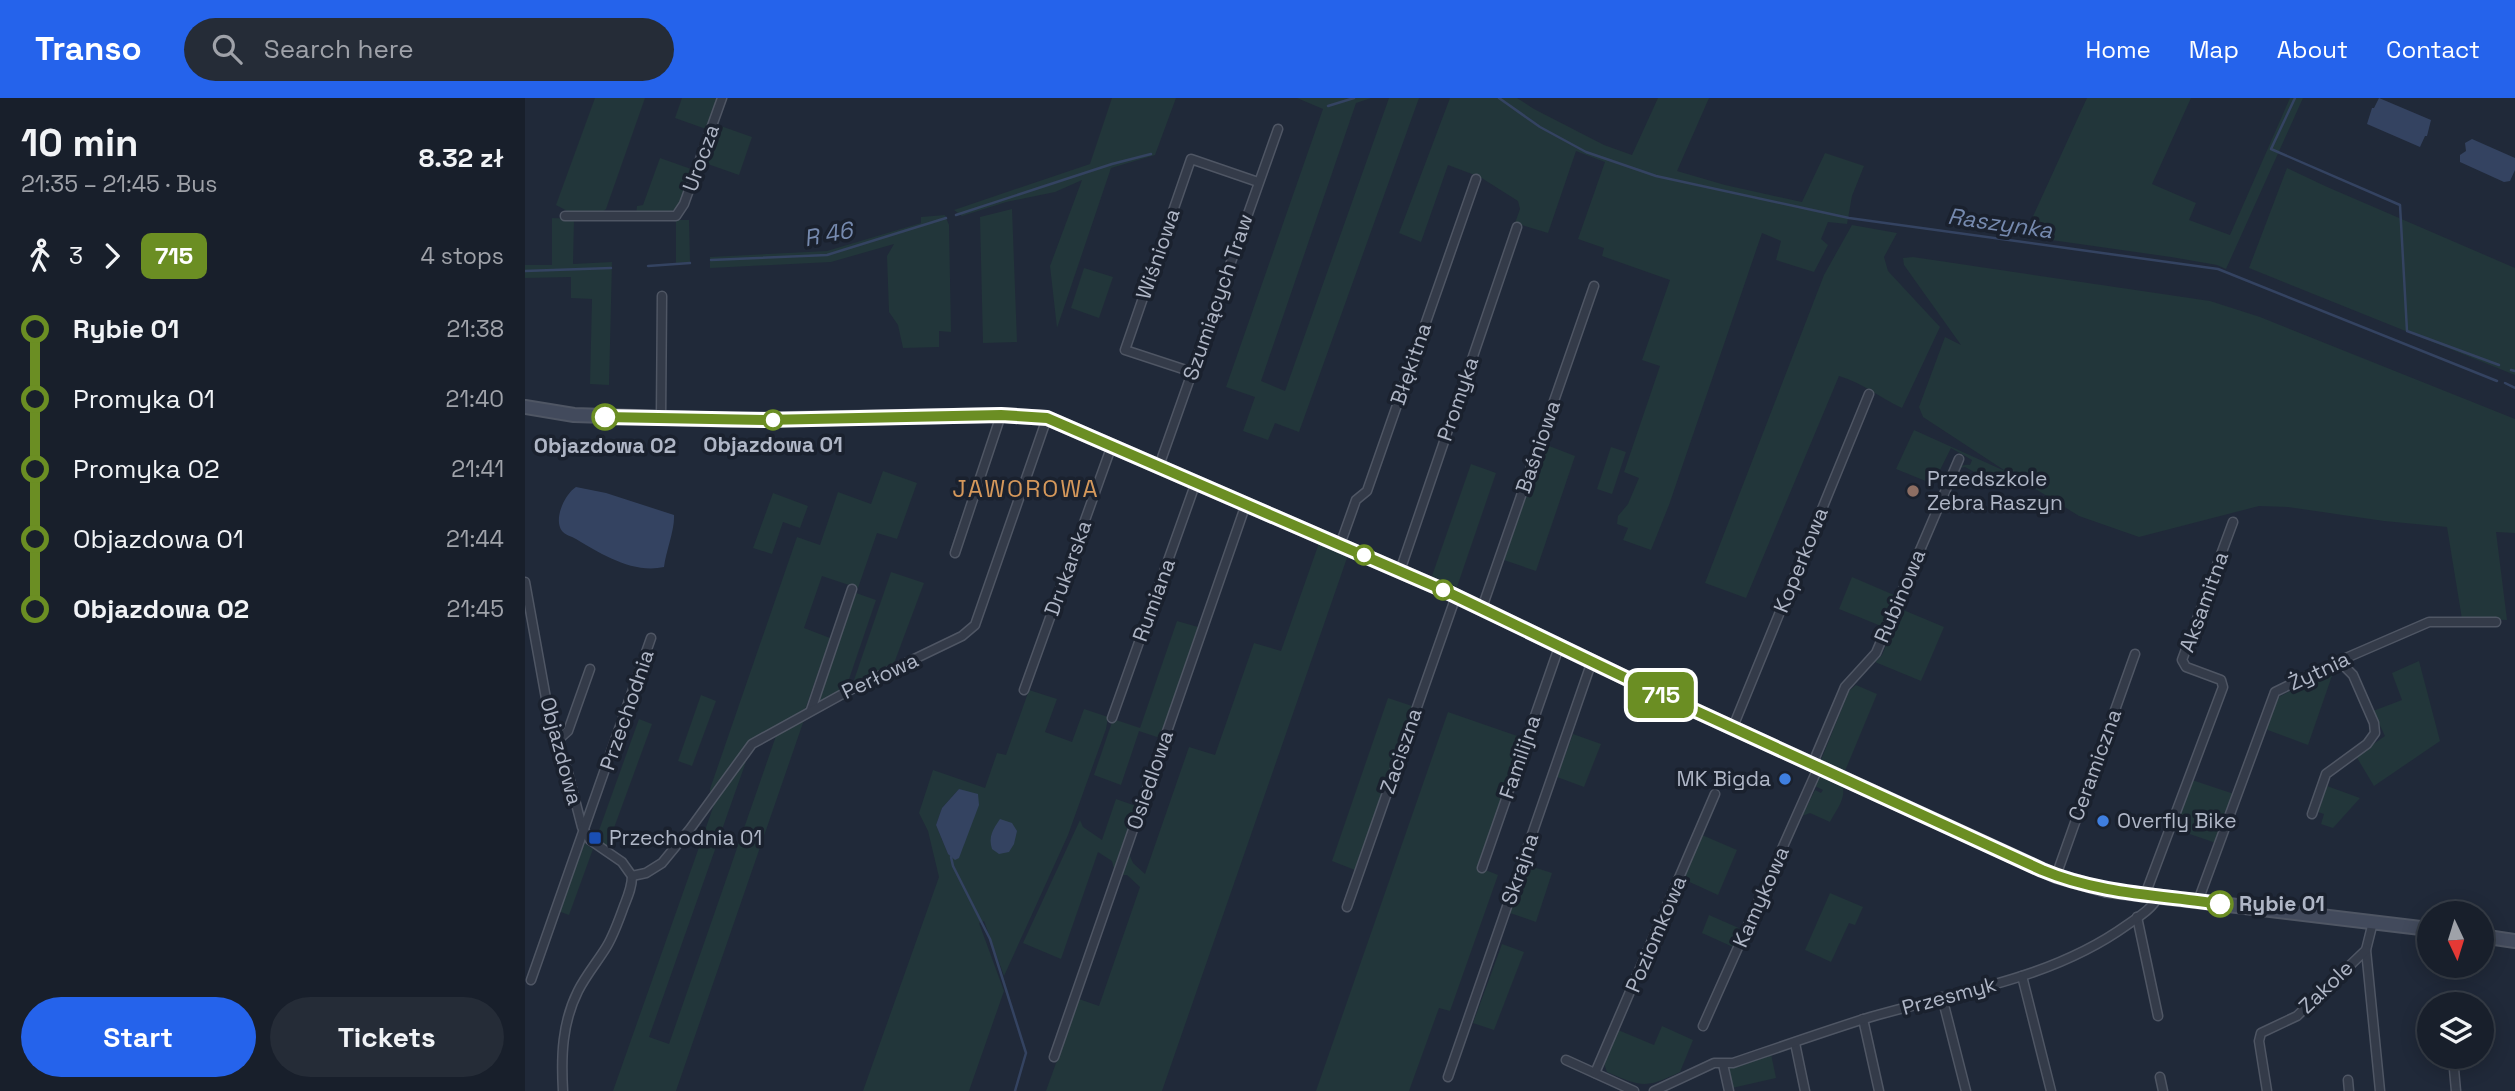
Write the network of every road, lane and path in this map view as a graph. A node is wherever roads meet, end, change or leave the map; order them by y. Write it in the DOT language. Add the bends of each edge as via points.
graph roads {
  1 [pos="722,98"];
  2 [pos="1278,129"];
  3 [pos="1476,179"];
  4 [pos="1258,182"];
  5 [pos="565,216"];
  6 [pos="1517,227"];
  7 [pos="1594,286"];
  8 [pos="662,296"];
  9 [pos="1192,372"];
  10 [pos="1869,394"];
  11 [pos="525,407"];
  12 [pos="1001,415"];
  13 [pos="661,418"];
  14 [pos="1047,418"];
  15 [pos="1112,445"];
  16 [pos="1959,458"];
  17 [pos="1159,466"];
  18 [pos="1196,482"];
  19 [pos="1245,504"];
  20 [pos="2233,522"];
  21 [pos="1340,545"];
  22 [pos="955,553"];
  23 [pos="1400,571"];
  24 [pos="525,582"];
  25 [pos="852,589"];
  26 [pos="1456,596"];
  27 [pos="1482,608"];
  28 [pos="532,620"];
  29 [pos="2496,622"];
  30 [pos="525,627"];
  31 [pos="651,638"];
  32 [pos="1559,647"];
  33 [pos="2135,654"];
  34 [pos="2339,660"];
  35 [pos="1592,662"];
  36 [pos="590,669"];
  37 [pos="1024,690"];
  38 [pos="811,710"];
  39 [pos="1112,718"];
  40 [pos="1733,727"];
  41 [pos="558,740"];
  42 [pos="1815,766"];
  43 [pos="1715,794"];
  44 [pos="2312,814"];
  45 [pos="584,833"];
  46 [pos="1482,868"];
  47 [pos="632,876"];
  48 [pos="2056,876"];
  49 [pos="2152,896"];
  50 [pos="2198,901"];
  51 [pos="1347,907"];
  52 [pos="2137,918"];
  53 [pos="2373,922"];
  54 [pos="2417,928"];
  55 [pos="2494,938"];
  56 [pos="2515,941"];
  57 [pos="2367,950"];
  58 [pos="2022,976"];
  59 [pos="531,980"];
  60 [pos="1942,997"];
  61 [pos="2158,1016"];
  62 [pos="1863,1019"];
  63 [pos="1703,1026"];
  64 [pos="1795,1043"];
  65 [pos="1054,1057"];
  66 [pos="1566,1060"];
  67 [pos="1723,1064"];
  68 [pos="2454,1069"];
  69 [pos="1595,1073"];
  70 [pos="1448,1077"];
  71 [pos="2160,1077"];
  72 [pos="2348,1080"];
  73 [pos="563,1091"];
  74 [pos="1634,1091"];
  75 [pos="1654,1091"];
  76 [pos="1729,1091"];
  77 [pos="1805,1091"];
  78 [pos="1879,1091"];
  79 [pos="1966,1091"];
  80 [pos="2051,1091"];
  81 [pos="2163,1091"];
  82 [pos="2267,1091"];
  83 [pos="2349,1091"];
  84 [pos="2380,1091"];
  85 [pos="2456,1091"];
  1 -- 5 [label="street, Urocza" via="676,216"];
  2 -- 4 [label="street, Szumiących Traw"];
  3 -- 21 [label="street, Błękitna" via="1367,491 1356,500"];
  4 -- 9 [label="street, Szumiących Traw"];
  4 -- 9 [label="street, Wiśniowa" via="1191,159 1186,171 1125,350"];
  6 -- 23 [label="street, Promyka"];
  7 -- 27 [label="street, Baśniowa"];
  8 -- 13 [label="street"];
  9 -- 17 [label="street, Szumiących Traw"];
  10 -- 40 [label="street, Koperkowa"];
  11 -- 13 [label="street" via="574,415"];
  12 -- 13 [label="street"];
  12 -- 14 [label="street"];
  12 -- 22 [label="street"];
  14 -- 15 [label="street"];
  14 -- 38 [label="street, Perłowa" via="975,625 943,646"];
  15 -- 17 [label="street"];
  15 -- 37 [label="street, Drukarska"];
  16 -- 42 [label="street, Rubinowa" via="1875,653 1845,687"];
  17 -- 18 [label="street"];
  18 -- 19 [label="street"];
  18 -- 39 [label="street, Rumiana"];
  19 -- 21 [label="street"];
  19 -- 65 [label="street, Osiedlowa"];
  20 -- 49 [label="street, Aksamitna" via="2182,660 2186,667 2221,680 2223,687"];
  21 -- 23 [label="street"];
  23 -- 26 [label="street"];
  24 -- 28 [label="street, Objazdowa"];
  25 -- 38 [label="street"];
  26 -- 27 [label="street"];
  26 -- 51 [label="street, Zaciszna"];
  27 -- 32 [label="street"];
  28 -- 30 [label="street"];
  28 -- 41 [label="street, Objazdowa" via="549,715"];
  29 -- 34 [label="street, Żytnia" via="2429,622"];
  31 -- 45 [label="street, Przechodnia"];
  32 -- 35 [label="street"];
  32 -- 46 [label="street, Familijna"];
  33 -- 48 [label="street, Ceramiczna"];
  34 -- 44 [label="street" via="2353,675 2375,733 2371,741 2326,774"];
  34 -- 50 [label="street, Żytnia" via="2273,694"];
  35 -- 40 [label="street"];
  35 -- 70 [label="street, Skrajna"];
  36 -- 41 [label="street" via="568,731"];
  38 -- 47 [label="street, Perłowa" via="752,744 662,863"];
  40 -- 42 [label="street"];
  41 -- 45 [label="street, Objazdowa"];
  42 -- 48 [label="street"];
  42 -- 63 [label="street, Kamykowa"];
  43 -- 69 [label="street, Poziomkowa"];
  45 -- 47 [label="street, Objazdowa" via="627,866"];
  45 -- 59 [label="street, Przechodnia"];
  47 -- 73 [label="street" via="618,923 571,1007 561,1056"];
  48 -- 49 [label="street" via="2106,890"];
  49 -- 50 [label="street"];
  49 -- 52 [label="street, Przesmyk" via="2150,908"];
  50 -- 53 [label="street"];
  52 -- 58 [label="street, Przesmyk" via="2074,957"];
  52 -- 61 [label="street"];
  53 -- 54 [label="street"];
  53 -- 57 [label="street"];
  55 -- 56 [label="street"];
  57 -- 82 [label="street, Zakole" via="2299,1015 2261,1034"];
  57 -- 84 [label="street"];
  58 -- 60 [label="street, Przesmyk"];
  58 -- 80 [label="street"];
  60 -- 62 [label="street, Przesmyk"];
  60 -- 79 [label="street"];
  62 -- 64 [label="street, Przesmyk"];
  62 -- 78 [label="street"];
  64 -- 67 [label="street, Przesmyk"];
  64 -- 77 [label="street"];
  66 -- 69 [label="street"];
  67 -- 75 [label="street, Przesmyk" via="1714,1063"];
  67 -- 76 [label="street"];
  68 -- 85 [label="street"];
  69 -- 74 [label="street"];
  71 -- 81 [label="street"];
  72 -- 83 [label="street"];
}
